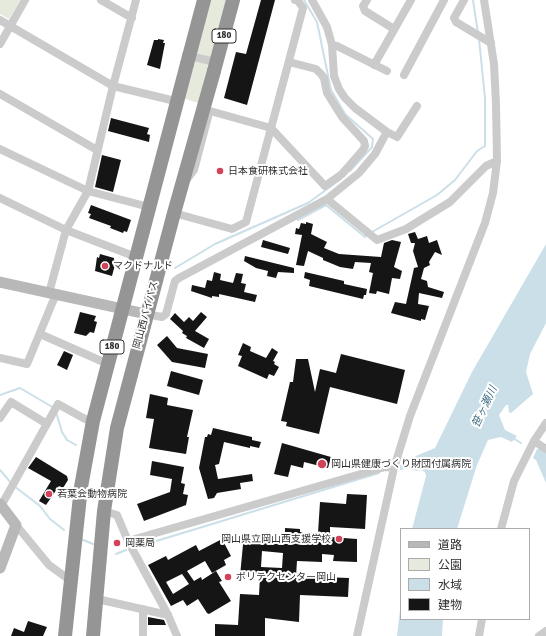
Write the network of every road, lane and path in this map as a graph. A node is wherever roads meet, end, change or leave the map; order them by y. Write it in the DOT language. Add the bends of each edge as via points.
graph roads {
  1 [pos="25,0"];
  2 [pos="101,0"];
  3 [pos="136,0"];
  4 [pos="198,0"];
  5 [pos="204,0"];
  6 [pos="233,0"];
  7 [pos="238,0"];
  8 [pos="295,0"];
  9 [pos="312,0"];
  10 [pos="367,0"];
  11 [pos="411,0"];
  12 [pos="444,0"];
  13 [pos="464,0"];
  14 [pos="484,0"];
  15 [pos="132,18"];
  16 [pos="0,20"];
  17 [pos="10,26"];
  18 [pos="394,28"];
  19 [pos="491,43"];
  20 [pos="0,44"];
  21 [pos="332,45"];
  22 [pos="185,59"];
  23 [pos="289,62"];
  24 [pos="374,65"];
  25 [pos="218,68"];
  26 [pos="386,71"];
  27 [pos="404,75"];
  28 [pos="113,86"];
  29 [pos="0,94"];
  30 [pos="171,100"];
  31 [pos="417,106"];
  32 [pos="210,111"];
  33 [pos="271,128"];
  34 [pos="387,132"];
  35 [pos="0,149"];
  36 [pos="97,150"];
  37 [pos="497,161"];
  38 [pos="155,184"];
  39 [pos="182,186"];
  40 [pos="88,191"];
  41 [pos="0,198"];
  42 [pos="327,199"];
  43 [pos="149,207"];
  44 [pos="174,213"];
  45 [pos="66,230"];
  46 [pos="136,257"];
  47 [pos="0,282"];
  48 [pos="52,294"];
  49 [pos="122,309"];
  50 [pos="146,314"];
  51 [pos="40,334"];
  52 [pos="0,358"];
  53 [pos="108,364"];
  54 [pos="0,418"];
  55 [pos="93,421"];
  56 [pos="546,423"];
  57 [pos="47,424"];
  58 [pos="543,434"];
  59 [pos="534,441"];
  60 [pos="546,450"];
  61 [pos="394,468"];
  62 [pos="1,505"];
  63 [pos="104,511"];
  64 [pos="16,525"];
  65 [pos="501,528"];
  66 [pos="128,541"];
  67 [pos="1,564"];
  68 [pos="71,581"];
  69 [pos="97,599"];
  70 [pos="143,609"];
  71 [pos="168,615"];
  72 [pos="482,620"];
  73 [pos="546,631"];
  74 [pos="65,636"];
  75 [pos="93,636"];
  76 [pos="143,636"];
  77 [pos="177,636"];
  78 [pos="357,636"];
  79 [pos="479,636"];
  80 [pos="539,636"];
  1 -- 17 [label="street"];
  2 -- 15 [label="street"];
  3 -- 15 [label="street"];
  4 -- 22 [label="street"];
  5 -- 22 [label="highway, 180, bridge"];
  6 -- 25 [label="highway, 岡山西バイパス / 180, bridge"];
  7 -- 25 [label="street"];
  8 -- 23 [label="street" via="303,8"];
  9 -- 21 [label="street" via="327,27"];
  10 -- 18 [label="street" via="363,6 365,11"];
  11 -- 18 [label="street"];
  12 -- 27 [label="street"];
  13 -- 19 [label="street" via="454,18 456,22"];
  14 -- 19 [label="street"];
  15 -- 28 [label="street"];
  16 -- 17 [label="street"];
  17 -- 20 [label="street"];
  17 -- 28 [label="street"];
  18 -- 24 [label="street"];
  19 -- 37 [label="street"];
  21 -- 24 [label="street"];
  21 -- 34 [label="street" via="334,76 339,89 356,108"];
  22 -- 25 [label="street"];
  22 -- 30 [label="street"];
  22 -- 38 [label="highway, 180"];
  23 -- 33 [label="street"];
  23 -- 33 [label="street" via="316,69 321,74 327,93 342,117 364,141 365,146 342,174 325,186"];
  24 -- 26 [label="street"];
  25 -- 32 [label="street"];
  25 -- 39 [label="highway, 岡山西バイパス / 180"];
  28 -- 30 [label="street"];
  28 -- 36 [label="street"];
  29 -- 36 [label="street"];
  30 -- 38 [label="street" via="158,155"];
  31 -- 34 [label="street" via="397,137"];
  32 -- 33 [label="street"];
  32 -- 39 [label="street" via="194,170"];
  33 -- 44 [label="street" via="246,222 232,229"];
  34 -- 42 [label="street" via="375,154 359,173"];
  35 -- 40 [label="street"];
  36 -- 40 [label="street"];
  37 -- 42 [label="street" via="486,166 450,202 406,229 377,240"];
  37 -- 61 [label="street" via="493,193 485,224 410,416"];
  38 -- 43 [label="highway, 180"];
  39 -- 44 [label="highway, 岡山西バイパス / 180"];
  40 -- 43 [label="street"];
  40 -- 45 [label="street"];
  41 -- 45 [label="street"];
  42 -- 50 [label="street" via="179,278 175,281 166,314 162,317"];
  43 -- 46 [label="highway, 180"];
  44 -- 50 [label="highway, 岡山西バイパス / 180"];
  45 -- 46 [label="street"];
  45 -- 48 [label="street"];
  46 -- 49 [label="highway, 180"];
  47 -- 48 [label="street"];
  48 -- 49 [label="street"];
  48 -- 51 [label="street"];
  49 -- 50 [label="street"];
  49 -- 53 [label="highway, 180"];
  50 -- 63 [label="highway, 岡山西バイパス / 180" via="117,428"];
  51 -- 52 [label="street" via="27,364"];
  51 -- 53 [label="street"];
  53 -- 55 [label="highway, 180"];
  54 -- 57 [label="street" via="11,402"];
  55 -- 57 [label="street" via="58,404"];
  55 -- 68 [label="highway, 180" via="81,487"];
  56 -- 58 [label="street"];
  57 -- 62 [label="street"];
  58 -- 59 [label="street"];
  59 -- 60 [label="street"];
  59 -- 65 [label="street" via="514,481"];
  61 -- 66 [label="street" via="384,467"];
  61 -- 78 [label="street"];
  62 -- 64 [label="street"];
  63 -- 66 [label="street" via="117,515"];
  63 -- 69 [label="highway, 岡山西バイパス / 180"];
  64 -- 67 [label="street"];
  64 -- 68 [label="street" via="49,565"];
  66 -- 71 [label="street"];
  68 -- 74 [label="highway, 180"];
  69 -- 70 [label="street"];
  69 -- 75 [label="highway, 岡山西バイパス / 180"];
  70 -- 71 [label="street"];
  70 -- 76 [label="street"];
  71 -- 77 [label="street"];
  72 -- 79 [label="street"];
  73 -- 80 [label="street"];
}
